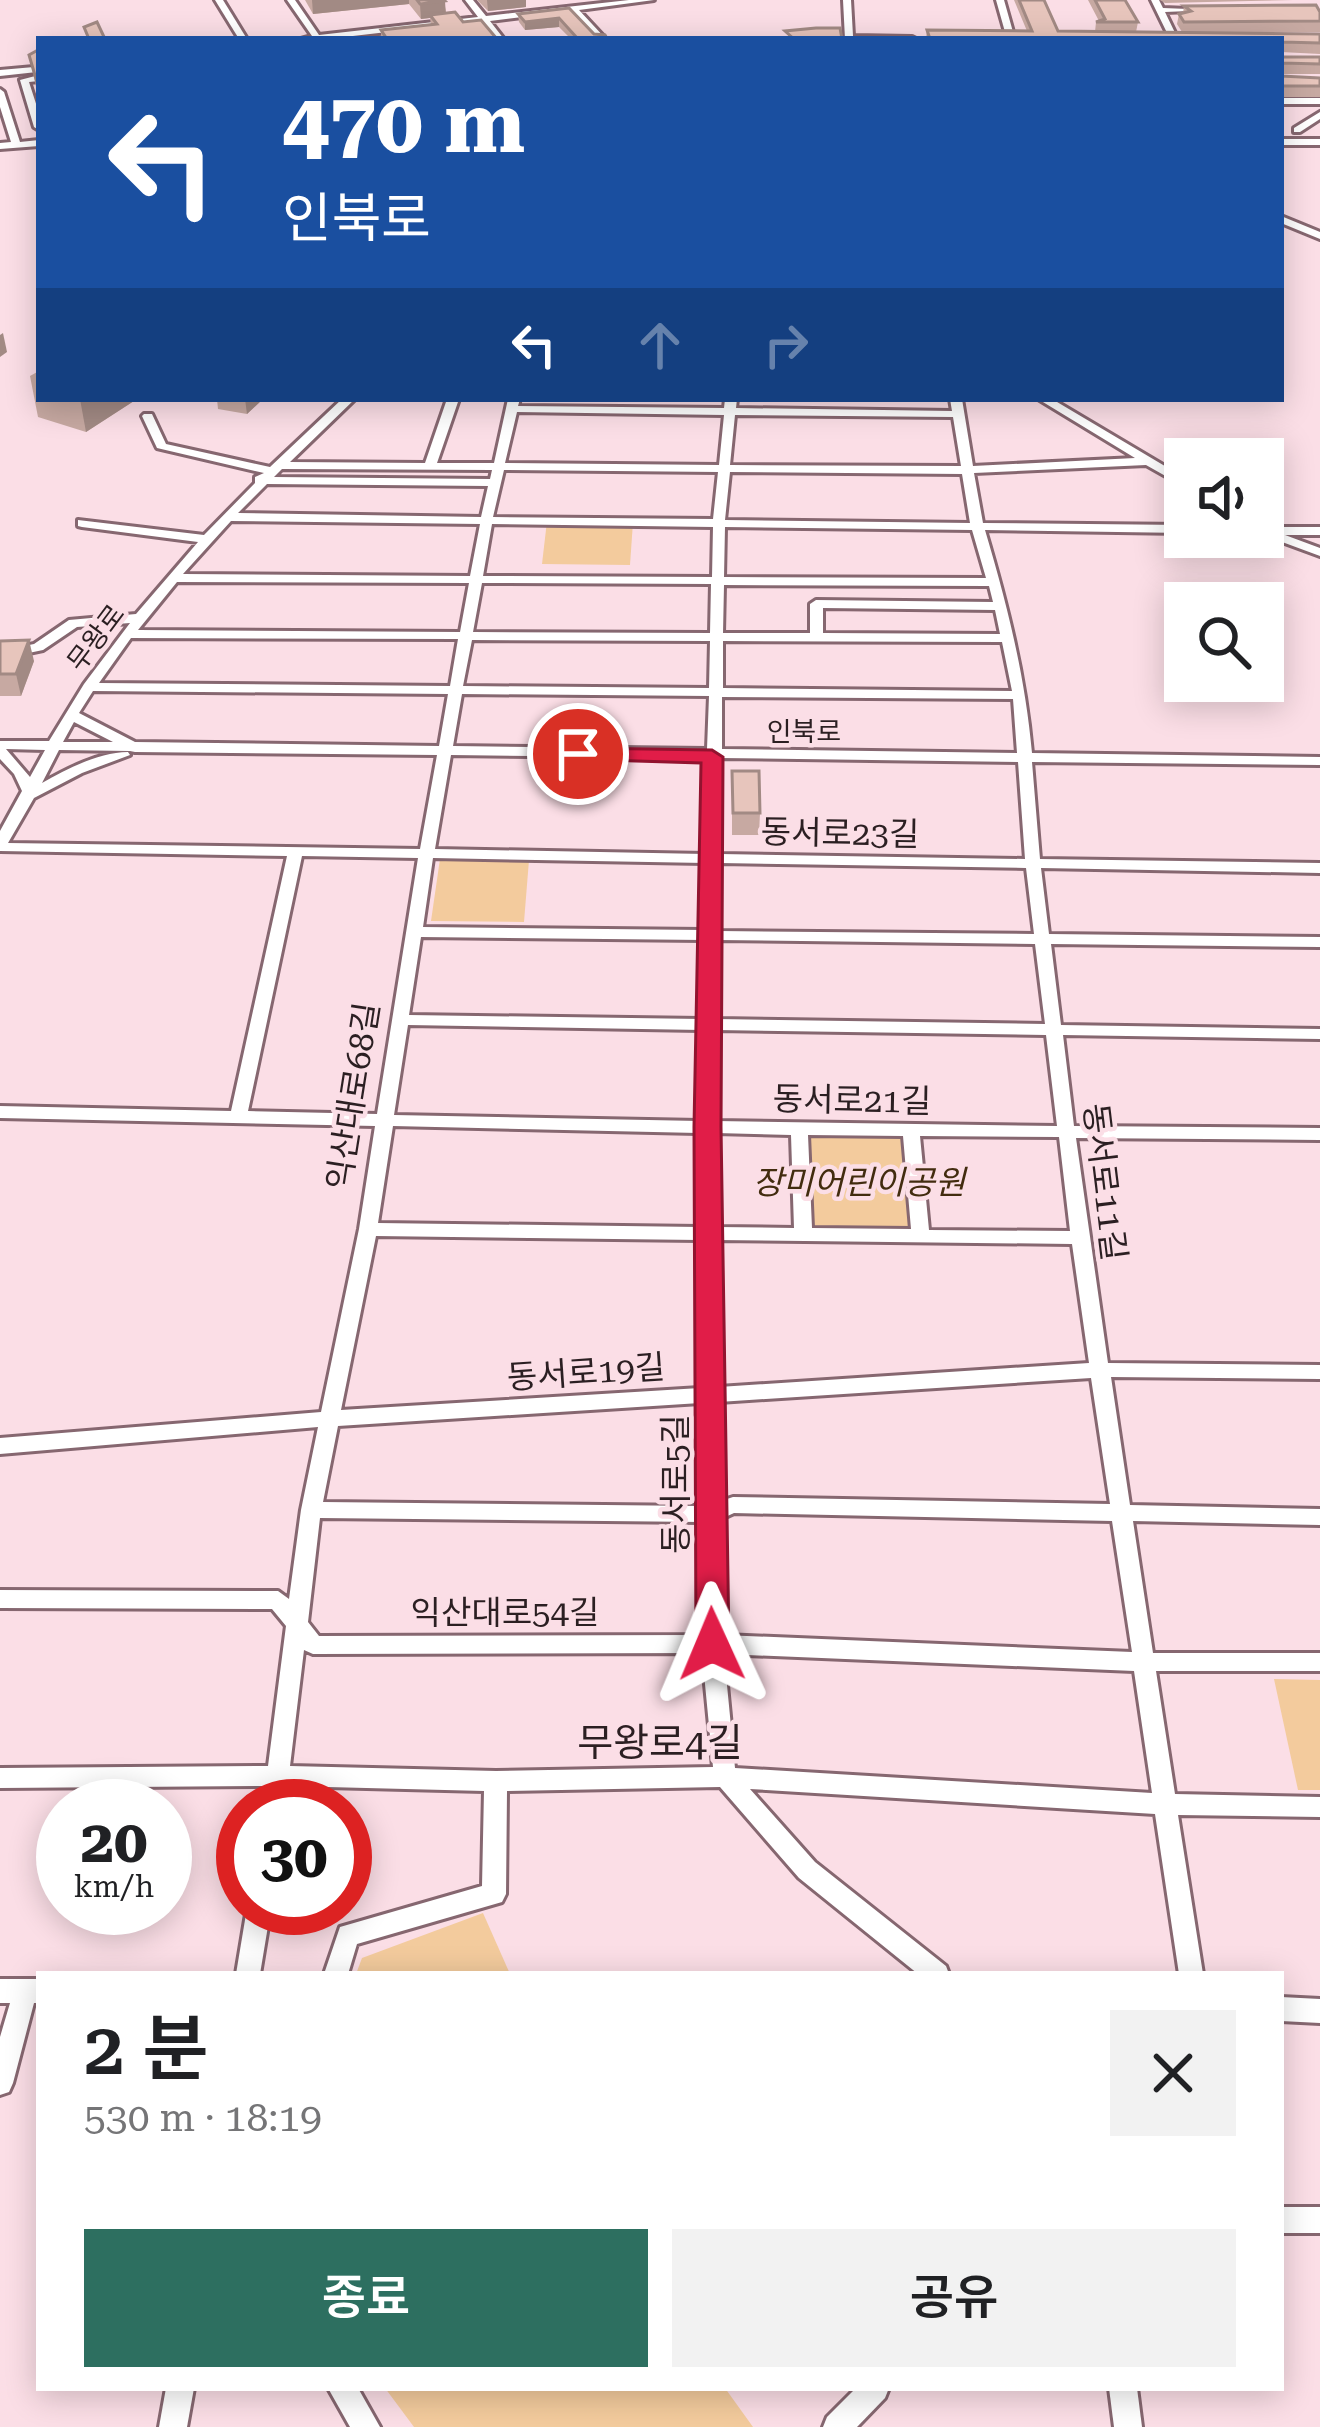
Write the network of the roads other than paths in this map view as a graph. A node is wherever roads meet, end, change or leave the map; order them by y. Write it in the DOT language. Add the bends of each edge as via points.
graph roads {
  1 [pos="219,0"];
  2 [pos="291,0"];
  3 [pos="469,0"];
  4 [pos="650,0"];
  5 [pos="847,0"];
  6 [pos="1000,0"];
  7 [pos="1157,5"];
  8 [pos="573,9"];
  9 [pos="1228,10"];
  10 [pos="483,18"];
  11 [pos="1163,21"];
  12 [pos="1208,21"];
  13 [pos="365,34"];
  14 [pos="241,36"];
  15 [pos="312,36"];
  16 [pos="498,36"];
  17 [pos="599,36"];
  18 [pos="849,36"];
  19 [pos="1010,36"];
  20 [pos="1171,36"];
  21 [pos="0,73"];
  22 [pos="36,74"];
  23 [pos="36,75"];
  24 [pos="0,92"];
  25 [pos="1284,101"];
  26 [pos="1320,101"];
  27 [pos="1320,115"];
  28 [pos="36,118"];
  29 [pos="1298,130"];
  30 [pos="36,142"];
  31 [pos="1284,142"];
  32 [pos="1320,142"];
  33 [pos="16,145"];
  34 [pos="0,146"];
  35 [pos="1284,220"];
  36 [pos="1320,236"];
  37 [pos="346,402"];
  38 [pos="452,402"];
  39 [pos="1049,402"];
  40 [pos="513,404"];
  41 [pos="612,404"];
  42 [pos="730,405"];
  43 [pos="956,406"];
  44 [pos="148,416"];
  45 [pos="1150,461"];
  46 [pos="430,466"];
  47 [pos="727,469"];
  48 [pos="968,470"];
  49 [pos="1164,470"];
  50 [pos="268,472"];
  51 [pos="496,475"];
  52 [pos="226,518"];
  53 [pos="487,518"];
  54 [pos="719,521"];
  55 [pos="82,523"];
  56 [pos="976,525"];
  57 [pos="1164,529"];
  58 [pos="1284,531"];
  59 [pos="1320,531"];
  60 [pos="205,539"];
  61 [pos="1284,539"];
  62 [pos="1320,552"];
  63 [pos="172,578"];
  64 [pos="479,580"];
  65 [pos="719,581"];
  66 [pos="994,583"];
  67 [pos="1001,606"];
  68 [pos="141,618"];
  69 [pos="128,634"];
  70 [pos="469,636"];
  71 [pos="718,637"];
  72 [pos="817,637"];
  73 [pos="1009,638"];
  74 [pos="0,655"];
  75 [pos="89,687"];
  76 [pos="715,693"];
  77 [pos="459,694"];
  78 [pos="1020,695"];
  79 [pos="72,716"];
  80 [pos="52,747"];
  81 [pos="0,748"];
  82 [pos="139,750"];
  83 [pos="444,753"];
  84 [pos="1022,755"];
  85 [pos="712,757"];
  86 [pos="1320,761"];
  87 [pos="31,794"];
  88 [pos="0,845"];
  89 [pos="295,854"];
  90 [pos="426,855"];
  91 [pos="709,860"];
  92 [pos="1033,866"];
  93 [pos="1320,868"];
  94 [pos="414,932"];
  95 [pos="709,933"];
  96 [pos="1044,940"];
  97 [pos="1320,942"];
  98 [pos="403,1020"];
  99 [pos="709,1024"];
  100 [pos="1054,1031"];
  101 [pos="1320,1034"];
  102 [pos="0,1112"];
  103 [pos="238,1119"];
  104 [pos="386,1122"];
  105 [pos="707,1127"];
  106 [pos="799,1130"];
  107 [pos="911,1130"];
  108 [pos="1070,1133"];
  109 [pos="1320,1134"];
  110 [pos="368,1228"];
  111 [pos="710,1233"];
  112 [pos="803,1235"];
  113 [pos="921,1237"];
  114 [pos="1080,1238"];
  115 [pos="1100,1370"];
  116 [pos="1320,1372"];
  117 [pos="710,1395"];
  118 [pos="327,1419"];
  119 [pos="0,1446"];
  120 [pos="311,1510"];
  121 [pos="1122,1513"];
  122 [pos="711,1514"];
  123 [pos="1320,1517"];
  124 [pos="0,1599"];
  125 [pos="298,1626"];
  126 [pos="712,1644"];
  127 [pos="1142,1662"];
  128 [pos="1320,1662"];
  129 [pos="279,1776"];
  130 [pos="725,1777"];
  131 [pos="0,1778"];
  132 [pos="278,1779"];
  133 [pos="496,1781"];
  134 [pos="1166,1804"];
  135 [pos="1320,1807"];
  136 [pos="254,1935"];
  137 [pos="248,1971"];
  138 [pos="338,1971"];
  139 [pos="933,1971"];
  140 [pos="1191,1971"];
  141 [pos="21,1991"];
  142 [pos="1284,2009"];
  143 [pos="1320,2011"];
  144 [pos="0,2083"];
  145 [pos="1284,2220"];
  146 [pos="1320,2220"];
  147 [pos="179,2391"];
  148 [pos="344,2391"];
  149 [pos="872,2391"];
  150 [pos="1123,2391"];
  151 [pos="173,2427"];
  152 [pos="366,2427"];
  153 [pos="837,2427"];
  154 [pos="1127,2427"];
  1 -- 14 [label="street"];
  2 -- 15 [label="street"];
  3 -- 10 [label="street"];
  4 -- 8 [label="street"];
  5 -- 18 [label="street"];
  6 -- 19 [label="street"];
  7 -- 9 [label="street"];
  7 -- 11 [label="street"];
  8 -- 10 [label="street"];
  8 -- 17 [label="street"];
  10 -- 13 [label="street"];
  10 -- 16 [label="street"];
  11 -- 12 [label="street"];
  11 -- 20 [label="street"];
  21 -- 22 [label="street"];
  23 -- 28 [label="street" via="24,80"];
  24 -- 33 [label="street"];
  25 -- 26 [label="street"];
  27 -- 29 [label="street"];
  30 -- 33 [label="street"];
  31 -- 32 [label="street"];
  33 -- 34 [label="street"];
  35 -- 36 [label="street"];
  37 -- 50 [label="street, 무왕로"];
  38 -- 46 [label="street"];
  39 -- 45 [label="street"];
  40 -- 41 [label="street"];
  40 -- 51 [label="street, 익산대로68길"];
  41 -- 42 [label="street"];
  42 -- 43 [label="street"];
  42 -- 47 [label="street, 동서로5길"];
  43 -- 48 [label="street, 동서로11길"];
  44 -- 50 [label="street" via="160,446"];
  45 -- 48 [label="street"];
  45 -- 49 [label="street"];
  46 -- 50 [label="street"];
  46 -- 51 [label="street"];
  47 -- 48 [label="street"];
  47 -- 51 [label="street"];
  47 -- 54 [label="street, 동서로5길"];
  48 -- 56 [label="street, 동서로11길"];
  50 -- 51 [label="street"];
  50 -- 52 [label="street, 무왕로"];
  51 -- 53 [label="street, 익산대로68길"];
  52 -- 53 [label="street"];
  52 -- 60 [label="street, 무왕로"];
  53 -- 54 [label="street"];
  53 -- 64 [label="street, 익산대로68길"];
  54 -- 56 [label="street"];
  54 -- 65 [label="street, 동서로5길"];
  55 -- 60 [label="street"];
  56 -- 57 [label="street"];
  56 -- 66 [label="street, 동서로11길"];
  58 -- 59 [label="street"];
  60 -- 63 [label="street, 무왕로"];
  61 -- 62 [label="street"];
  63 -- 64 [label="street"];
  63 -- 68 [label="street, 무왕로"];
  64 -- 65 [label="street"];
  64 -- 70 [label="street, 익산대로68길"];
  65 -- 66 [label="street"];
  65 -- 71 [label="street, 동서로5길"];
  66 -- 67 [label="street, 동서로11길"];
  67 -- 72 [label="street" via="816,604"];
  67 -- 73 [label="street, 동서로11길"];
  68 -- 69 [label="street, 무왕로"];
  68 -- 74 [label="street" via="74,623 38,647"];
  69 -- 70 [label="street"];
  69 -- 75 [label="street, 무왕로"];
  70 -- 71 [label="street"];
  70 -- 77 [label="street, 익산대로68길"];
  71 -- 72 [label="street"];
  71 -- 76 [label="street, 동서로5길"];
  72 -- 73 [label="street"];
  73 -- 78 [label="street, 동서로11길"];
  75 -- 77 [label="street"];
  75 -- 79 [label="street, 무왕로"];
  76 -- 77 [label="street"];
  76 -- 78 [label="street"];
  76 -- 85 [label="street, 동서로5길"];
  77 -- 83 [label="street, 익산대로68길"];
  78 -- 84 [label="street, 동서로11길"];
  79 -- 80 [label="street, 무왕로"];
  79 -- 82 [label="street"];
  80 -- 81 [label="street, 인북로"];
  80 -- 82 [label="street, 인북로"];
  80 -- 87 [label="street, 무왕로"];
  81 -- 87 [label="street"];
  82 -- 83 [label="street, 인북로"];
  82 -- 87 [label="street"];
  83 -- 85 [label="street, 인북로"];
  83 -- 90 [label="street, 익산대로68길"];
  84 -- 85 [label="street, 인북로"];
  84 -- 86 [label="street, 인북로"];
  84 -- 92 [label="street, 동서로11길"];
  85 -- 91 [label="street, 동서로5길"];
  87 -- 88 [label="street, 무왕로"];
  88 -- 89 [label="street, 동서로23길"];
  89 -- 90 [label="street, 동서로23길"];
  89 -- 103 [label="street"];
  90 -- 91 [label="street, 동서로23길"];
  90 -- 94 [label="street, 익산대로68길"];
  91 -- 92 [label="street, 동서로23길"];
  91 -- 95 [label="street, 동서로5길"];
  92 -- 93 [label="street, 동서로23길"];
  92 -- 96 [label="street, 동서로11길"];
  94 -- 95 [label="street"];
  94 -- 98 [label="street, 익산대로68길"];
  95 -- 96 [label="street"];
  95 -- 99 [label="street, 동서로5길"];
  96 -- 97 [label="street"];
  96 -- 100 [label="street, 동서로11길"];
  98 -- 99 [label="street"];
  98 -- 104 [label="street, 익산대로68길"];
  99 -- 100 [label="street"];
  99 -- 105 [label="street, 동서로5길"];
  100 -- 101 [label="street"];
  100 -- 108 [label="street, 동서로11길"];
  102 -- 103 [label="street, 동서로21길"];
  103 -- 104 [label="street, 동서로21길"];
  104 -- 105 [label="street, 동서로21길"];
  104 -- 110 [label="street, 익산대로68길"];
  105 -- 106 [label="street, 동서로21길"];
  105 -- 111 [label="street, 동서로5길"];
  106 -- 107 [label="street, 동서로21길"];
  106 -- 112 [label="street"];
  107 -- 108 [label="street, 동서로21길"];
  107 -- 113 [label="street"];
  108 -- 109 [label="street, 동서로21길"];
  108 -- 114 [label="street, 동서로11길"];
  110 -- 111 [label="street"];
  110 -- 118 [label="street, 익산대로68길"];
  111 -- 112 [label="street"];
  111 -- 117 [label="street, 동서로5길"];
  112 -- 113 [label="street"];
  113 -- 114 [label="street"];
  114 -- 115 [label="street, 동서로11길"];
  115 -- 116 [label="street, 동서로19길"];
  115 -- 117 [label="street, 동서로19길"];
  115 -- 121 [label="street, 동서로11길"];
  117 -- 118 [label="street, 동서로19길"];
  117 -- 122 [label="street, 동서로5길"];
  118 -- 119 [label="street, 동서로19길"];
  118 -- 120 [label="street, 익산대로68길"];
  120 -- 122 [label="street"];
  120 -- 125 [label="street, 익산대로68길"];
  121 -- 122 [label="street" via="733,1504"];
  121 -- 123 [label="street"];
  121 -- 127 [label="street, 동서로11길"];
  122 -- 126 [label="street, 동서로5길"];
  124 -- 125 [label="street, 익산대로54길" via="278,1600"];
  125 -- 126 [label="street, 익산대로54길" via="313,1645"];
  125 -- 129 [label="street, 익산대로68길"];
  126 -- 127 [label="street, 익산대로54길"];
  126 -- 130 [label="street, 동서로5길"];
  127 -- 128 [label="street, 익산대로54길"];
  127 -- 134 [label="street, 동서로11길"];
  129 -- 131 [label="street, 무왕로4길"];
  129 -- 132 [label="street, 익산대로68길"];
  129 -- 133 [label="street, 무왕로4길"];
  130 -- 133 [label="street, 무왕로4길"];
  130 -- 134 [label="street, 무왕로4길"];
  130 -- 139 [label="street" via="808,1870"];
  133 -- 138 [label="street" via="494,1894 348,1935"];
  134 -- 135 [label="street, 무왕로4길"];
  134 -- 140 [label="street, 동서로11길"];
  136 -- 137 [label="street"];
  141 -- 144 [label="street"];
  142 -- 143 [label="street"];
  145 -- 146 [label="street"];
  147 -- 151 [label="street"];
  148 -- 152 [label="street"];
  149 -- 153 [label="street"];
  150 -- 154 [label="street"];
}
